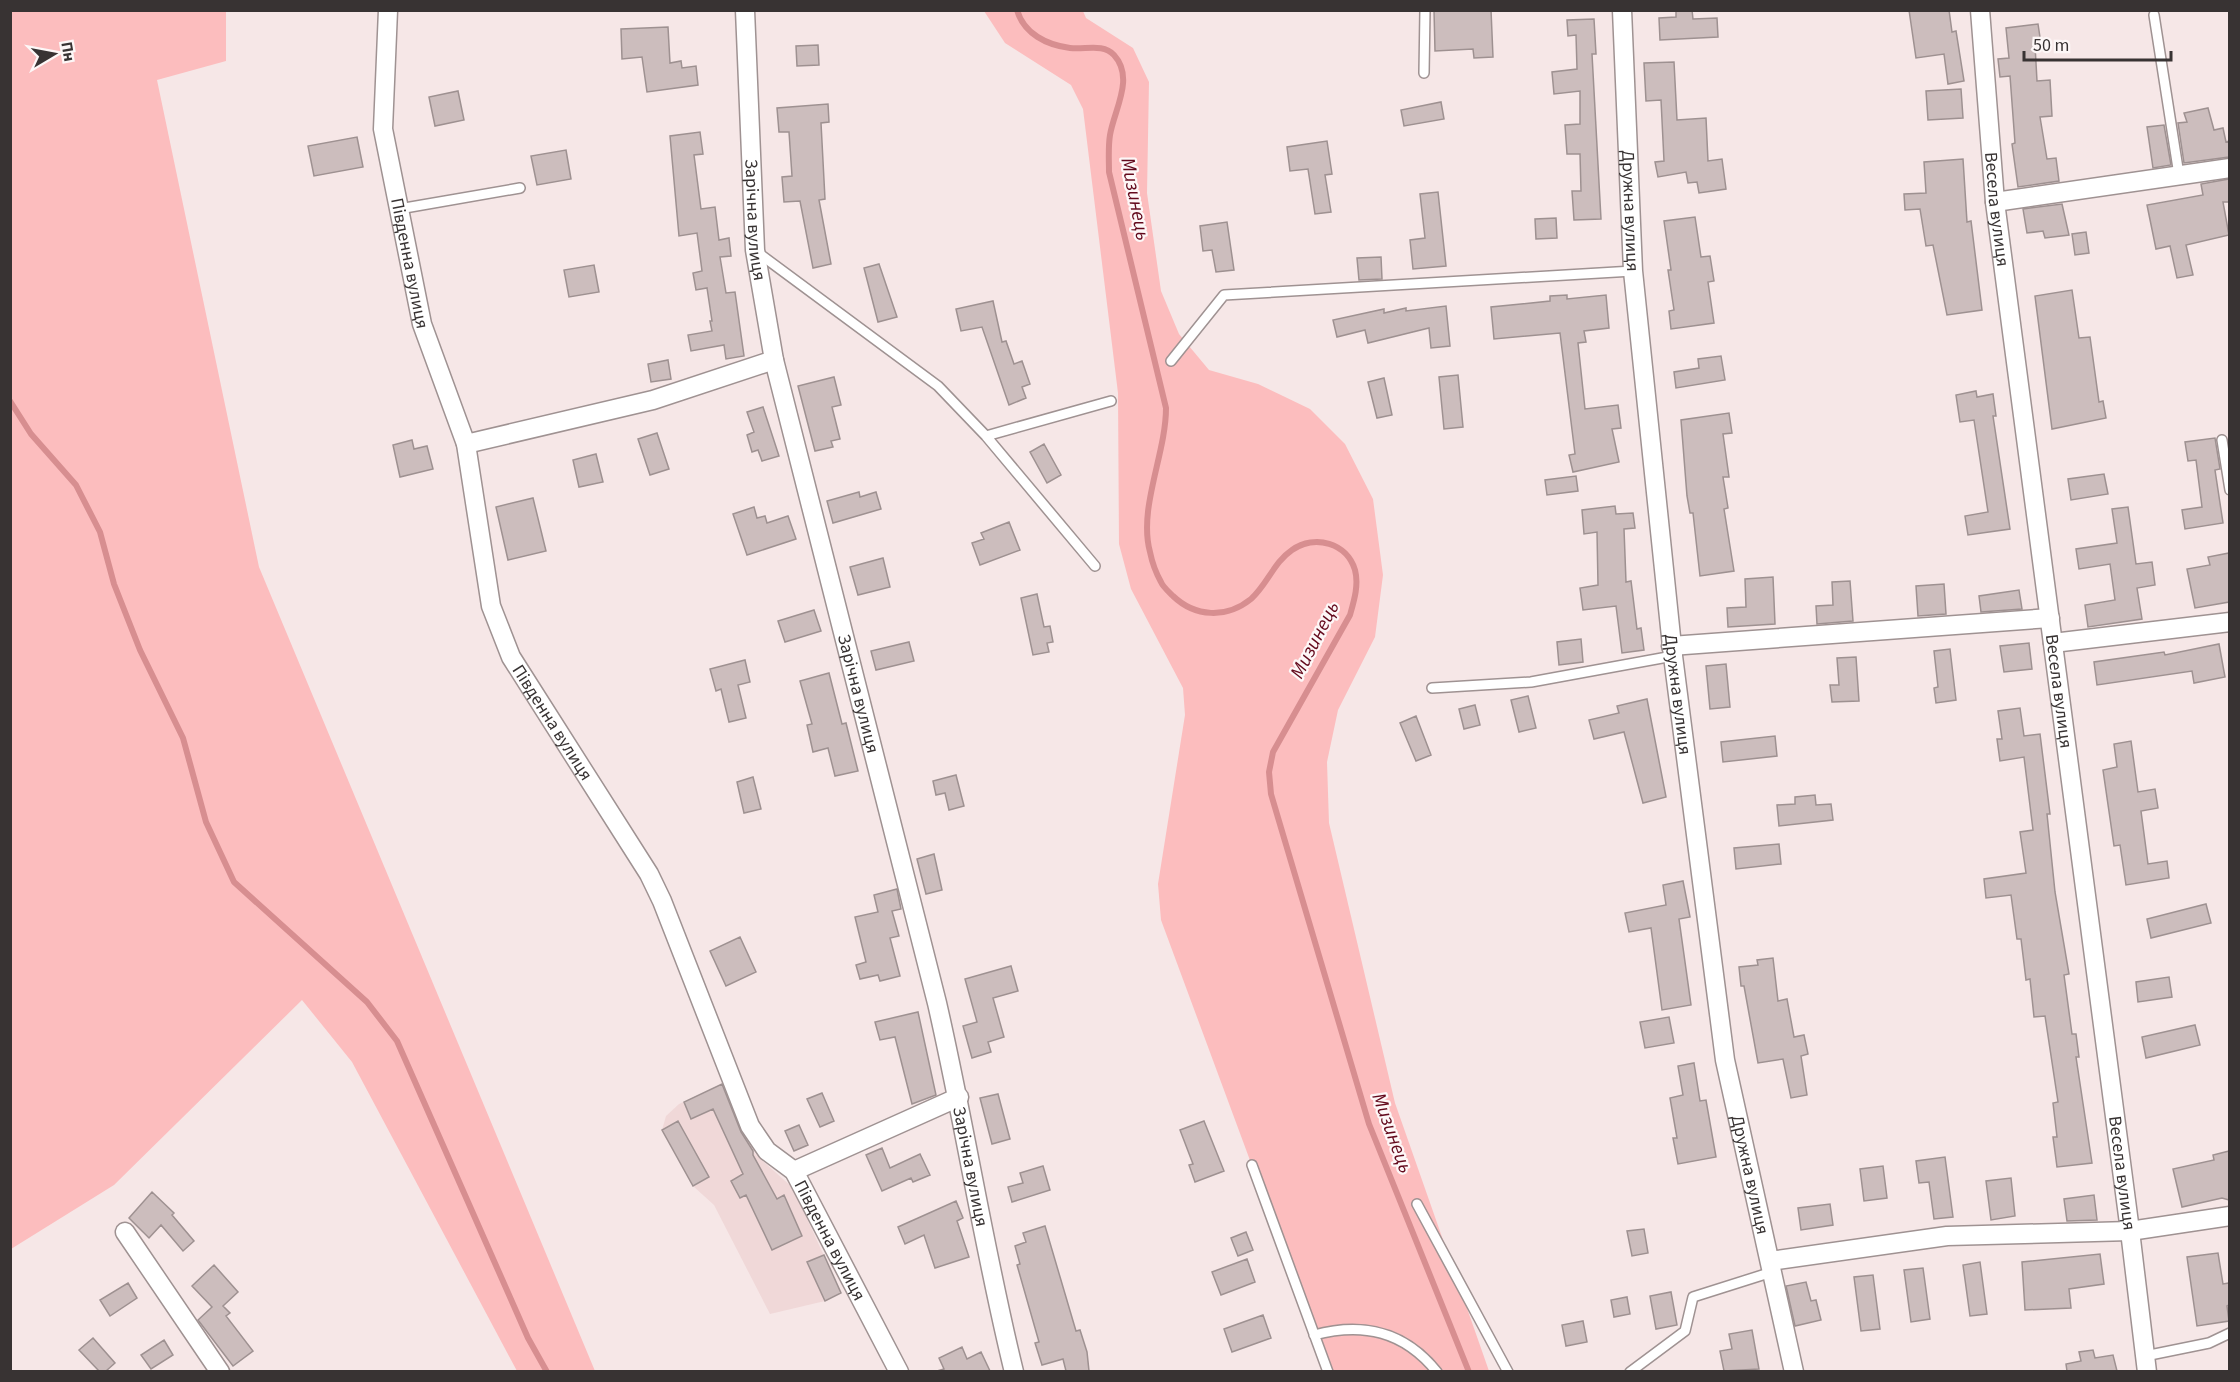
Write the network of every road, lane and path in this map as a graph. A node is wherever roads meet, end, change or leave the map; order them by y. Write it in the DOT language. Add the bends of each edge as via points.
graph roads {
  1 [pos="388,10"];
  2 [pos="745,10"];
  3 [pos="1425,10"];
  4 [pos="1622,10"];
  5 [pos="1980,10"];
  6 [pos="2154,15"];
  7 [pos="1424,73"];
  8 [pos="2229,168"];
  9 [pos="2179,175"];
  10 [pos="520,188"];
  11 [pos="1995,202"];
  12 [pos="399,209"];
  13 [pos="755,250"];
  14 [pos="1633,271"];
  15 [pos="774,360"];
  16 [pos="1172,361"];
  17 [pos="1111,401"];
  18 [pos="986,436"];
  19 [pos="2222,440"];
  20 [pos="466,444"];
  21 [pos="2229,490"];
  22 [pos="1095,566"];
  23 [pos="2050,618"];
  24 [pos="2229,622"];
  25 [pos="2053,643"];
  26 [pos="1672,651"];
  27 [pos="1432,688"];
  28 [pos="959,1097"];
  29 [pos="1252,1166"];
  30 [pos="794,1171"];
  31 [pos="1417,1204"];
  32 [pos="2229,1216"];
  33 [pos="2130,1231"];
  34 [pos="125,1232"];
  35 [pos="1771,1266"];
  36 [pos="2229,1333"];
  37 [pos="1314,1335"];
  38 [pos="2146,1364"];
  39 [pos="220,1371"];
  40 [pos="899,1371"];
  41 [pos="1014,1371"];
  42 [pos="1328,1371"];
  43 [pos="1437,1371"];
  44 [pos="1508,1371"];
  45 [pos="1630,1371"];
  46 [pos="1794,1371"];
  1 -- 12 [label="street, Південна вулиця" via="383,129"];
  2 -- 13 [label="street, Зарічна вулиця"];
  3 -- 7 [label="lane"];
  4 -- 14 [label="street, Дружна вулиця"];
  5 -- 11 [label="street, Весела вулиця"];
  6 -- 9 [label="lane"];
  8 -- 9 [label="street"];
  9 -- 11 [label="street"];
  10 -- 12 [label="lane"];
  11 -- 23 [label="street, Весела вулиця"];
  12 -- 20 [label="street, Південна вулиця" via="422,324"];
  13 -- 15 [label="street, Зарічна вулиця"];
  13 -- 18 [label="lane" via="938,386"];
  14 -- 16 [label="lane" via="1224,295"];
  14 -- 26 [label="street, Дружна вулиця"];
  15 -- 20 [label="street" via="653,400"];
  15 -- 28 [label="street, Зарічна вулиця"];
  17 -- 18 [label="lane"];
  18 -- 22 [label="lane"];
  19 -- 21 [label="lane"];
  20 -- 30 [label="street, Південна вулиця" via="491,606 500,634 649,874 750,1126 767,1151"];
  23 -- 25 [label="street, Весела вулиця"];
  23 -- 26 [label="street"];
  24 -- 25 [label="street"];
  25 -- 33 [label="street, Весела вулиця"];
  26 -- 27 [label="lane" via="1531,682"];
  26 -- 35 [label="street, Дружна вулиця" via="1725,1060"];
  28 -- 30 [label="street"];
  28 -- 41 [label="street, Зарічна вулиця" via="997,1302"];
  29 -- 37 [label="lane"];
  30 -- 40 [label="street, Південна вулиця"];
  31 -- 44 [label="lane"];
  32 -- 33 [label="street"];
  33 -- 35 [label="street" via="1947,1236"];
  33 -- 38 [label="street, Весела вулиця"];
  34 -- 39 [label="street"];
  35 -- 45 [label="lane" via="1693,1297 1685,1331"];
  35 -- 46 [label="street, Дружна вулиця"];
  36 -- 38 [label="lane"];
  37 -- 42 [label="lane"];
  37 -- 43 [label="lane" via="1361,1328 1394,1337 1425,1357"];
}
